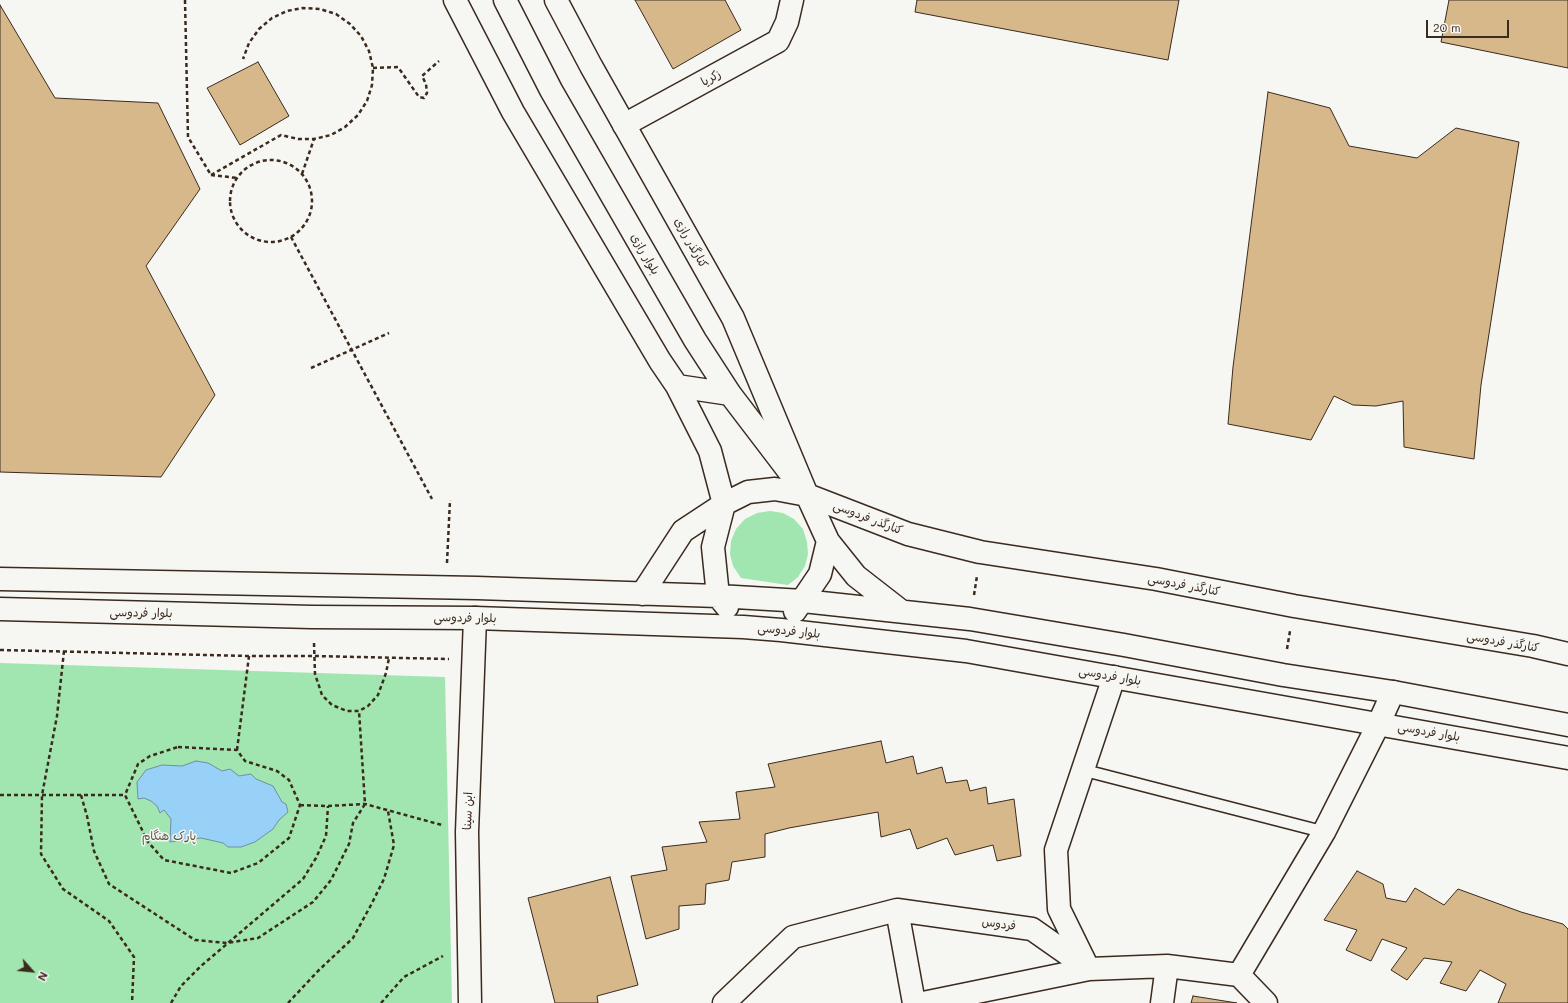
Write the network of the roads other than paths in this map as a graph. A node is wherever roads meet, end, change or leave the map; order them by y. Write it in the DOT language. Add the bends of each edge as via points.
graph roads {
  1 [pos="455,0"];
  2 [pos="505,0"];
  3 [pos="556,0"];
  4 [pos="775,0"];
  5 [pos="792,0"];
  6 [pos="787,22"];
  7 [pos="624,125"];
  8 [pos="677,386"];
  9 [pos="730,394"];
  10 [pos="806,495"];
  11 [pos="724,504"];
  12 [pos="828,541"];
  13 [pos="0,579"];
  14 [pos="477,588"];
  15 [pos="642,594"];
  16 [pos="718,596"];
  17 [pos="802,601"];
  18 [pos="0,609"];
  19 [pos="901,611"];
  20 [pos="475,618"];
  21 [pos="743,627"];
  22 [pos="780,630"];
  23 [pos="1568,654"];
  24 [pos="1114,677"];
  25 [pos="1393,692"];
  26 [pos="1379,723"];
  27 [pos="1568,725"];
  28 [pos="1568,758"];
  29 [pos="1083,770"];
  30 [pos="1324,832"];
  31 [pos="897,910"];
  32 [pos="1167,966"];
  33 [pos="1089,969"];
  34 [pos="1239,975"];
  35 [pos="470,1003"];
  36 [pos="724,1003"];
  37 [pos="914,1003"];
  38 [pos="923,1003"];
  39 [pos="1162,1003"];
  40 [pos="1266,1003"];
  1 -- 8 [label="main road" via="512,112"];
  2 -- 9 [label="main road, بلوار رازی" via="551,90 695,340"];
  3 -- 7 [label="main road, کنارگذر رازی"];
  4 -- 6 [label="main road"];
  5 -- 6 [label="main road, زکریا"];
  6 -- 7 [label="main road, زکریا" via="778,42"];
  7 -- 10 [label="main road, کنارگذر رازی" via="733,318"];
  8 -- 9 [label="main road"];
  8 -- 11 [label="main road" via="710,451"];
  9 -- 10 [label="main road, بلوار رازی"];
  10 -- 11 [label="main road" via="775,489 748,492"];
  10 -- 12 [label="main road"];
  10 -- 23 [label="main road, کنارگذر فردوسی" via="908,534 980,552 1156,578 1294,606"];
  11 -- 15 [label="main road" via="683,531"];
  11 -- 16 [label="main road" via="713,547"];
  12 -- 17 [label="main road" via="820,574"];
  12 -- 19 [label="main road" via="856,576"];
  13 -- 14 [label="main road"];
  14 -- 15 [label="main road"];
  14 -- 20 [label="main road, ابن سینا"];
  15 -- 16 [label="main road"];
  16 -- 17 [label="main road"];
  16 -- 21 [label="main road"];
  17 -- 19 [label="main road"];
  17 -- 22 [label="main road"];
  18 -- 20 [label="main road, بلوار فردوسی" via="312,617"];
  19 -- 25 [label="main road" via="978,620 1283,675"];
  20 -- 21 [label="main road, بلوار فردوسی"];
  20 -- 35 [label="main road, ابن سینا" via="468,832"];
  21 -- 22 [label="main road, بلوار فردوسی"];
  22 -- 24 [label="main road, بلوار فردوسی" via="966,651"];
  24 -- 26 [label="main road, بلوار فردوسی"];
  24 -- 29 [label="main road"];
  25 -- 26 [label="main road"];
  25 -- 27 [label="main road"];
  26 -- 28 [label="main road, بلوار فردوسی"];
  26 -- 30 [label="main road"];
  29 -- 30 [label="lane"];
  29 -- 33 [label="main road" via="1056,850 1059,909"];
  30 -- 34 [label="main road"];
  31 -- 33 [label="main road, فردوس" via="1032,929"];
  31 -- 36 [label="main road, فردوس" via="793,937"];
  31 -- 37 [label="main road"];
  32 -- 33 [label="main road"];
  32 -- 34 [label="main road"];
  32 -- 39 [label="main road"];
  33 -- 38 [label="main road"];
  34 -- 40 [label="main road"];
}
